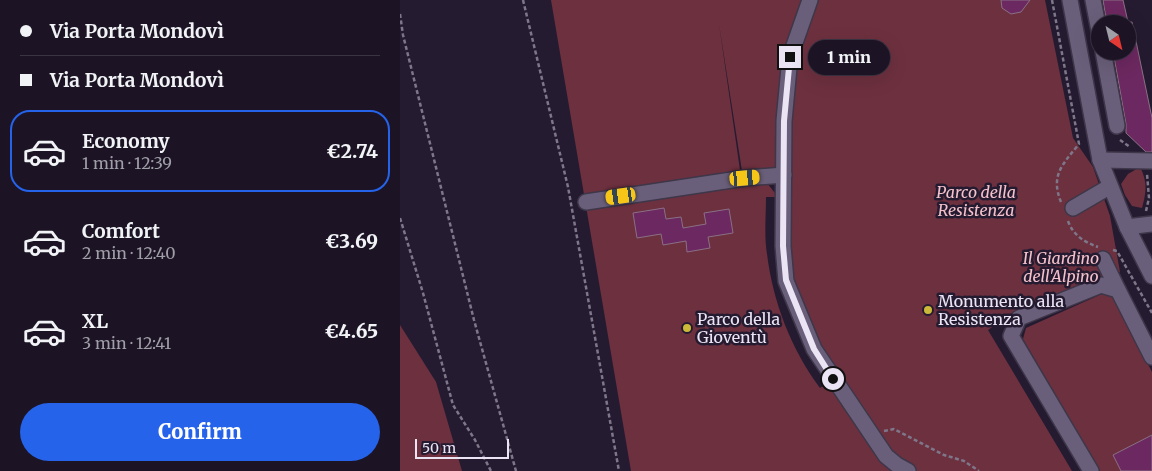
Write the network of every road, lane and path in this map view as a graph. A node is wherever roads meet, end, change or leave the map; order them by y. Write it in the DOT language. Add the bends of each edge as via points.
graph roads {
  1 [pos="523,0"];
  2 [pos="810,0"];
  3 [pos="1052,0"];
  4 [pos="1070,0"];
  5 [pos="1093,0"];
  6 [pos="400,14"];
  7 [pos="1096,15"];
  8 [pos="1105,60"];
  9 [pos="1117,126"];
  10 [pos="1100,160"];
  11 [pos="1152,161"];
  12 [pos="784,175"];
  13 [pos="1110,187"];
  14 [pos="586,202"];
  15 [pos="1067,210"];
  16 [pos="400,218"];
  17 [pos="1152,224"];
  18 [pos="1127,227"];
  19 [pos="1106,252"];
  20 [pos="1152,276"];
  21 [pos="1118,290"];
  22 [pos="1152,314"];
  23 [pos="1152,357"];
  24 [pos="870,435"];
  25 [pos="618,465"];
  26 [pos="491,471"];
  27 [pos="516,471"];
  28 [pos="613,471"];
  29 [pos="618,471"];
  30 [pos="908,471"];
  31 [pos="979,471"];
  32 [pos="1091,471"];
  1 -- 25 [label="path" via="568,187"];
  2 -- 12 [label="street" via="790,57 784,121"];
  3 -- 15 [label="path" via="1079,144 1056,175 1057,192"];
  4 -- 10 [label="street"];
  5 -- 7 [label="street"];
  6 -- 27 [label="path" via="474,320"];
  8 -- 9 [label="street"];
  10 -- 11 [label="street"];
  10 -- 13 [label="street"];
  12 -- 14 [label="street"];
  12 -- 24 [label="street" via="786,280 814,349"];
  13 -- 15 [label="street"];
  13 -- 18 [label="street"];
  15 -- 19 [label="path" via="1070,228 1079,238"];
  16 -- 26 [label="path" via="453,405"];
  17 -- 18 [label="street"];
  18 -- 20 [label="street"];
  19 -- 21 [label="street"];
  19 -- 22 [label="path" via="1117,251"];
  21 -- 23 [label="street"];
  21 -- 32 [label="street" via="1101,285 1019,318 1011,336"];
  24 -- 30 [label="street" via="886,456"];
  24 -- 31 [label="path" via="894,429 944,455 964,460"];
  25 -- 28 [label="path"];
  25 -- 29 [label="path"];
}
